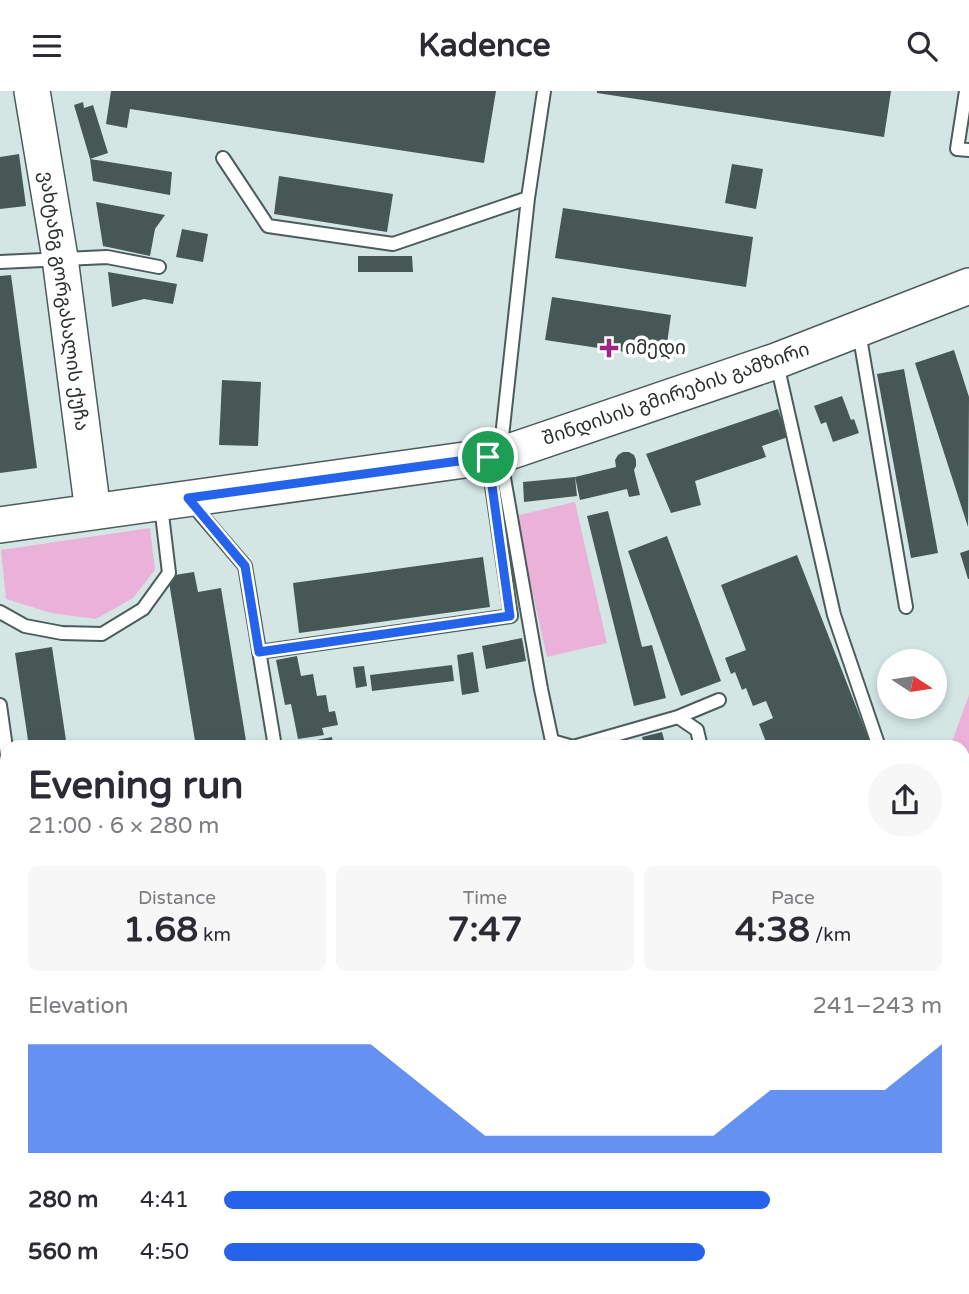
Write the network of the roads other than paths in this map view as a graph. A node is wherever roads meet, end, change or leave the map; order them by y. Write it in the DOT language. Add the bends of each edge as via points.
graph roads {
  1 [pos="32,91"];
  2 [pos="544,91"];
  3 [pos="966,91"];
  4 [pos="969,151"];
  5 [pos="223,158"];
  6 [pos="528,198"];
  7 [pos="60,258"];
  8 [pos="0,262"];
  9 [pos="159,267"];
  10 [pos="969,286"];
  11 [pos="858,329"];
  12 [pos="776,361"];
  13 [pos="494,456"];
  14 [pos="174,500"];
  15 [pos="93,512"];
  16 [pos="0,525"];
  17 [pos="906,607"];
  18 [pos="0,612"];
  19 [pos="259,652"];
  20 [pos="719,700"];
  21 [pos="0,705"];
  22 [pos="678,717"];
  23 [pos="5,740"];
  24 [pos="274,740"];
  25 [pos="552,740"];
  26 [pos="598,740"];
  27 [pos="699,740"];
  28 [pos="877,740"];
  1 -- 7 [label="main road, ვახტანგ გორგასალის ქუჩა"];
  2 -- 6 [label="lane"];
  3 -- 4 [label="lane" via="957,149"];
  5 -- 6 [label="lane" via="268,226 393,244"];
  6 -- 13 [label="lane"];
  7 -- 8 [label="lane"];
  7 -- 9 [label="lane" via="107,257"];
  7 -- 15 [label="main road, ვახტანგ გორგასალის ქუჩა"];
  10 -- 11 [label="main road, შინდისის გმირების გამზირი"];
  11 -- 12 [label="main road, შინდისის გმირების გამზირი"];
  11 -- 17 [label="lane"];
  12 -- 13 [label="main road, შინდისის გმირების გამზირი"];
  12 -- 28 [label="lane" via="834,615"];
  13 -- 14 [label="main road, შინდისის გმირების გამზირი"];
  13 -- 19 [label="lane" via="510,616"];
  13 -- 25 [label="lane"];
  14 -- 15 [label="main road, შინდისის გმირების გამზირი"];
  14 -- 18 [label="lane" via="169,573 143,609 102,634 25,627"];
  14 -- 19 [label="lane" via="245,566"];
  15 -- 16 [label="main road, შინდისის გმირების გამზირი"];
  19 -- 24 [label="lane"];
  20 -- 22 [label="lane"];
  21 -- 23 [label="lane"];
  22 -- 26 [label="lane"];
  22 -- 27 [label="lane" via="697,730"];
}
